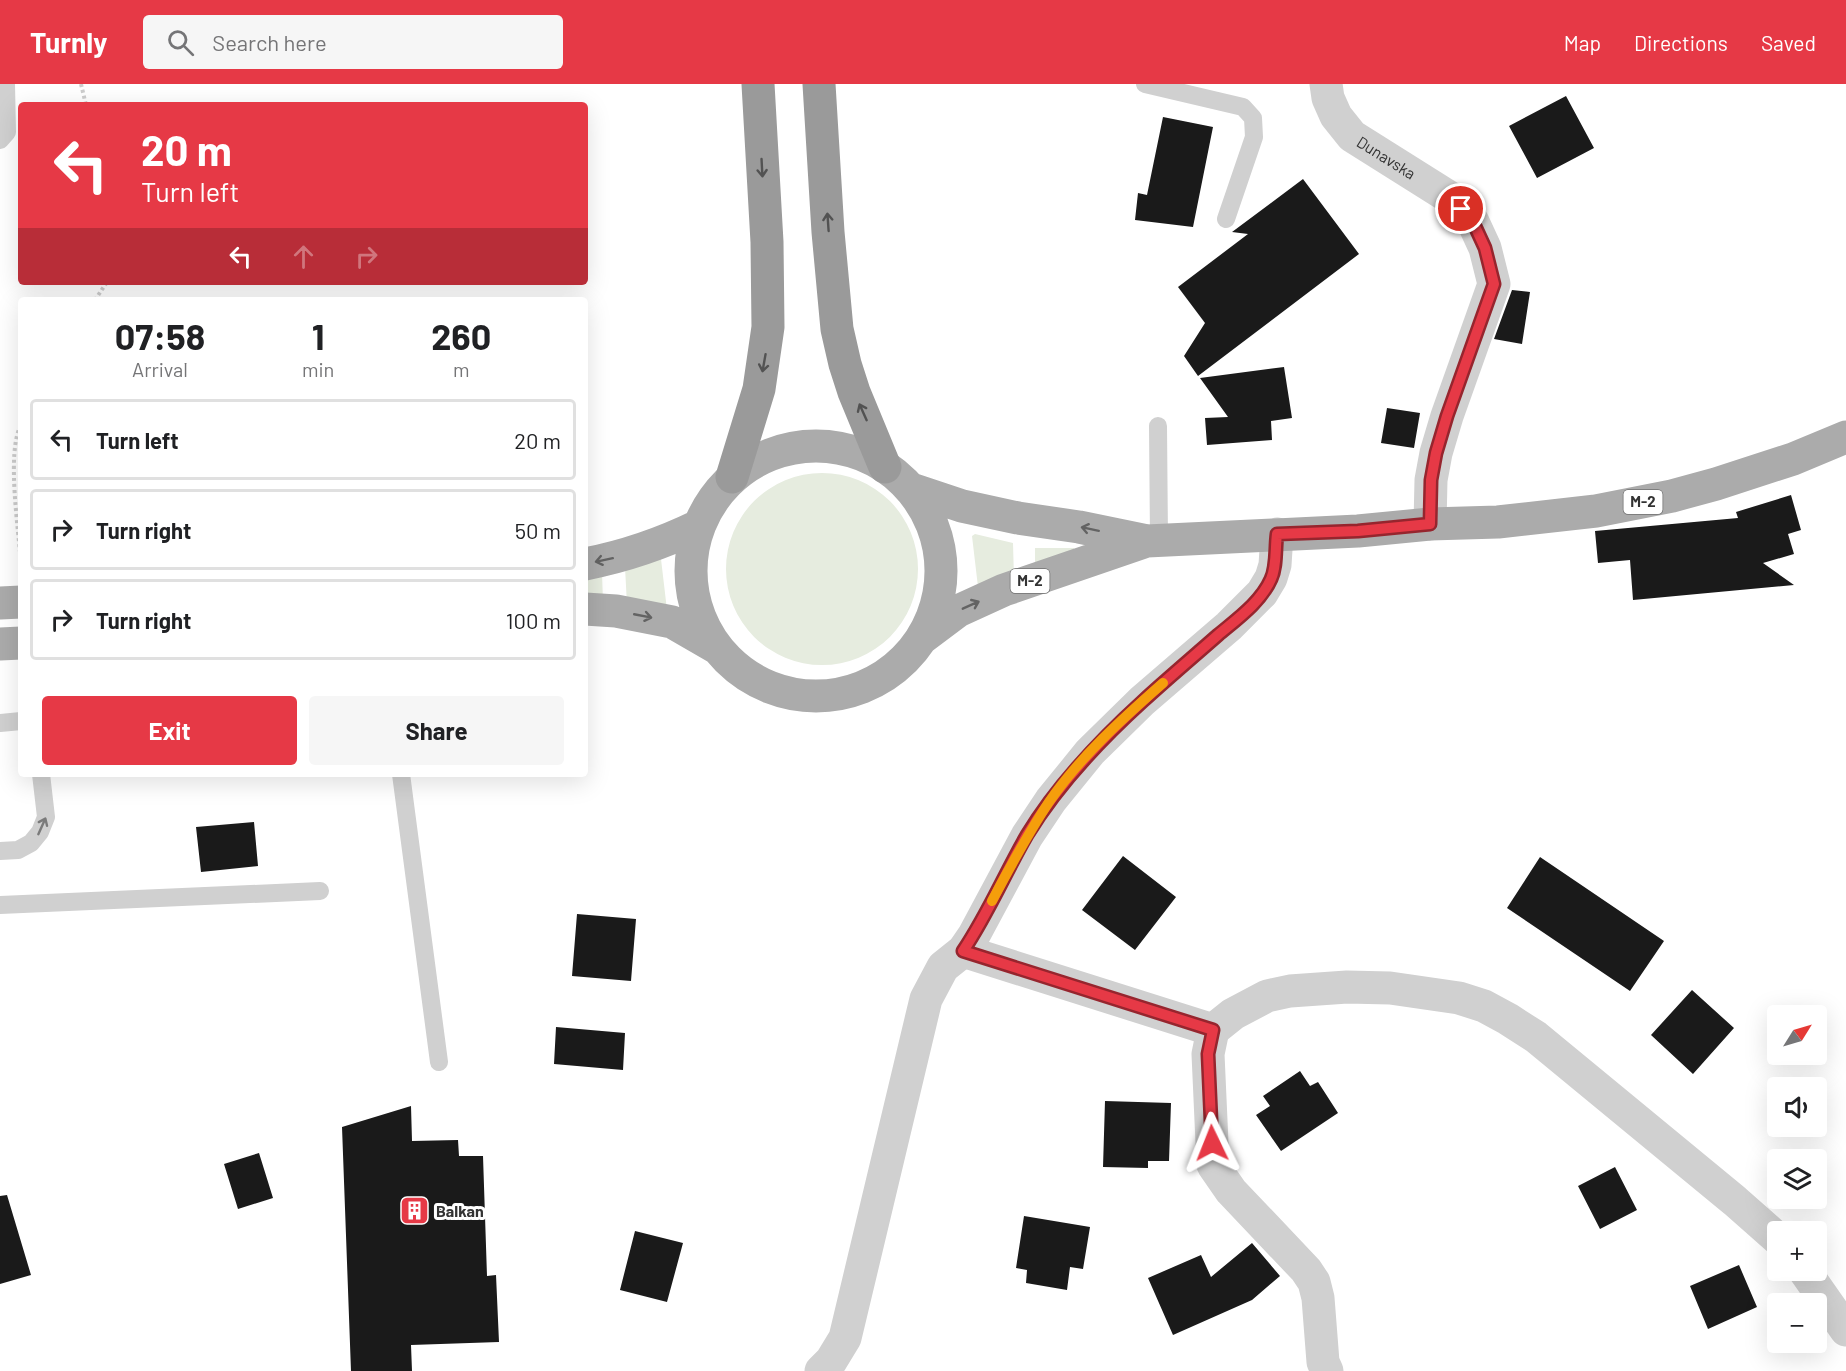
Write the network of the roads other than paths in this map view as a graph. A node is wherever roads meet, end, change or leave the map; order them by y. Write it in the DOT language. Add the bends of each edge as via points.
graph roads {
  1 [pos="6,84"];
  2 [pos="758,84"];
  3 [pos="819,84"];
  4 [pos="1145,84"];
  5 [pos="1326,84"];
  6 [pos="0,140"];
  7 [pos="1226,219"];
  8 [pos="1158,426"];
  9 [pos="1846,436"];
  10 [pos="885,466"];
  11 [pos="732,477"];
  12 [pos="911,489"];
  13 [pos="1430,524"];
  14 [pos="698,526"];
  15 [pos="1277,534"];
  16 [pos="1153,540"];
  17 [pos="588,563"];
  18 [pos="18,602"];
  19 [pos="0,603"];
  20 [pos="588,609"];
  21 [pos="922,638"];
  22 [pos="18,643"];
  23 [pos="0,644"];
  24 [pos="717,648"];
  25 [pos="18,721"];
  26 [pos="0,723"];
  27 [pos="41,777"];
  28 [pos="401,777"];
  29 [pos="0,851"];
  30 [pos="320,891"];
  31 [pos="0,905"];
  32 [pos="963,951"];
  33 [pos="1213,1030"];
  34 [pos="439,1062"];
  35 [pos="1767,1229"];
  36 [pos="1812,1281"];
  37 [pos="1846,1330"];
  38 [pos="821,1371"];
  39 [pos="1327,1371"];
  1 -- 6 [label="lane" via="7,132"];
  2 -- 11 [label="highway, one-way" via="768,327 759,389"];
  10 -- 3 [label="highway, one-way" via="854,392 837,329"];
  4 -- 7 [label="lane" via="1243,107 1253,118 1254,137"];
  5 -- 13 [label="street, Dunavska" via="1336,117 1352,136 1449,196 1473,222 1485,248 1494,284 1436,453"];
  8 -- 16 [label="lane"];
  9 -- 13 [label="main road, M-2" via="1765,470 1647,502 1498,522"];
  10 -- 11 [label="main road, M-2" via="847,450 806,445 766,455"];
  10 -- 12 [label="main road, M-2"];
  11 -- 14 [label="main road, M-2" via="718,491"];
  16 -- 12 [label="main road, M-2, one-way" via="995,513"];
  12 -- 21 [label="main road, M-2" via="933,528 941,573 939,596"];
  13 -- 15 [label="main road, M-2"];
  14 -- 17 [label="main road, one-way" via="636,552"];
  14 -- 24 [label="main road, M-2" via="691,557 692,589 700,620"];
  15 -- 16 [label="main road, M-2"];
  15 -- 32 [label="street" via="1275,565 1262,594 1090,752 1027,836"];
  21 -- 16 [label="main road, M-2, one-way" via="958,611 1021,583"];
  18 -- 19 [label="main road"];
  20 -- 24 [label="main road, M-2, one-way" via="672,622"];
  21 -- 24 [label="main road, M-2" via="893,670 875,682 833,696 811,697 769,687 749,678"];
  22 -- 23 [label="main road"];
  25 -- 26 [label="lane"];
  29 -- 27 [label="lane, one-way" via="18,850 40,832 46,817"];
  28 -- 34 [label="lane"];
  30 -- 31 [label="lane"];
  32 -- 33 [label="street"];
  32 -- 38 [label="street" via="943,967 926,999 844,1338"];
  33 -- 35 [label="street" via="1267,996 1290,991 1390,988 1459,998 1484,1006 1536,1037"];
  33 -- 39 [label="street" via="1208,1054 1213,1166 1314,1282"];
  36 -- 37 [label="street"];
}
